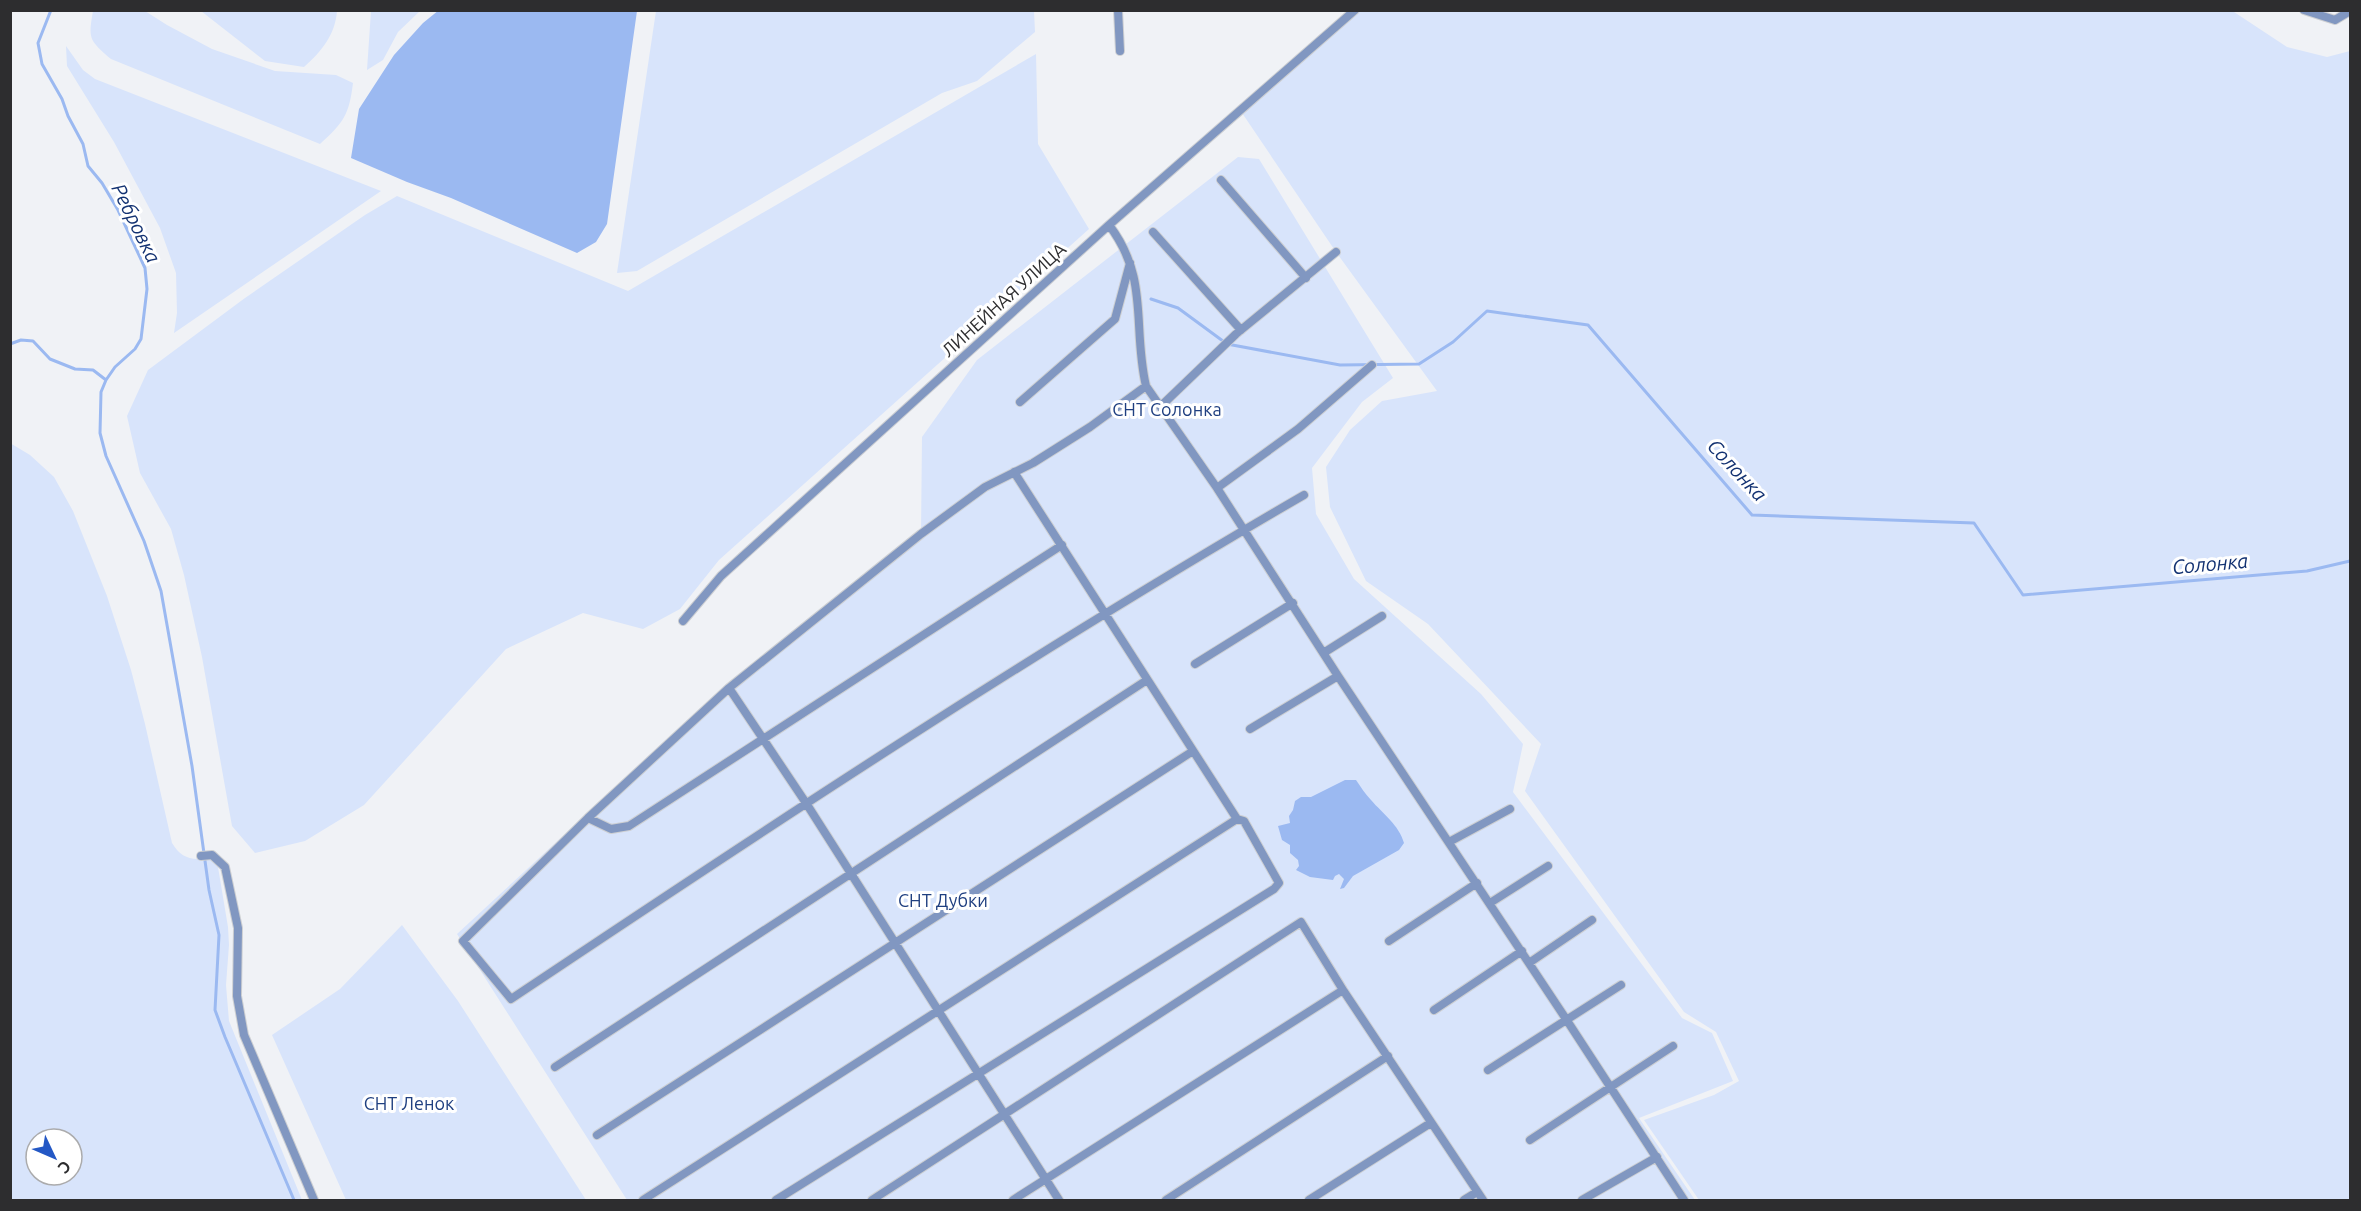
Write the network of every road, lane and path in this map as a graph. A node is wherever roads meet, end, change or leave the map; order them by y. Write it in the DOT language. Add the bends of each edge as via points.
graph roads {
  1 [pos="1118,10"];
  2 [pos="1355,10"];
  3 [pos="2304,10"];
  4 [pos="2350,11"];
  5 [pos="1120,51"];
  6 [pos="1221,180"];
  7 [pos="1109,225"];
  8 [pos="1153,232"];
  9 [pos="1336,252"];
  10 [pos="1131,262"];
  11 [pos="1306,278"];
  12 [pos="1241,330"];
  13 [pos="1372,365"];
  14 [pos="1146,386"];
  15 [pos="1020,402"];
  16 [pos="1161,406"];
  17 [pos="1014,472"];
  18 [pos="1217,488"];
  19 [pos="1304,495"];
  20 [pos="1244,530"];
  21 [pos="1062,545"];
  22 [pos="1293,603"];
  23 [pos="1107,614"];
  24 [pos="1382,616"];
  25 [pos="683,621"];
  26 [pos="1324,652"];
  27 [pos="1195,664"];
  28 [pos="1338,676"];
  29 [pos="1147,680"];
  30 [pos="729,688"];
  31 [pos="1250,729"];
  32 [pos="763,738"];
  33 [pos="1193,751"];
  34 [pos="806,803"];
  35 [pos="1510,809"];
  36 [pos="588,818"];
  37 [pos="1237,819"];
  38 [pos="1449,842"];
  39 [pos="201,856"];
  40 [pos="1548,866"];
  41 [pos="851,873"];
  42 [pos="1477,883"];
  43 [pos="1490,903"];
  44 [pos="1593,920"];
  45 [pos="1389,941"];
  46 [pos="894,942"];
  47 [pos="1522,951"];
  48 [pos="1529,963"];
  49 [pos="1621,985"];
  50 [pos="1343,990"];
  51 [pos="1434,1010"];
  52 [pos="939,1011"];
  53 [pos="1566,1019"];
  54 [pos="1673,1046"];
  55 [pos="1388,1056"];
  56 [pos="555,1067"];
  57 [pos="1488,1070"];
  58 [pos="979,1073"];
  59 [pos="1612,1088"];
  60 [pos="1005,1113"];
  61 [pos="1429,1124"];
  62 [pos="597,1135"];
  63 [pos="1530,1140"];
  64 [pos="1657,1158"];
  65 [pos="1046,1180"];
  66 [pos="1477,1192"];
  67 [pos="314,1200"];
  68 [pos="643,1200"];
  69 [pos="776,1200"];
  70 [pos="872,1200"];
  71 [pos="1013,1200"];
  72 [pos="1059,1200"];
  73 [pos="1166,1200"];
  74 [pos="1309,1200"];
  75 [pos="1464,1200"];
  76 [pos="1483,1200"];
  77 [pos="1582,1200"];
  78 [pos="1684,1200"];
  1 -- 5 [label="street"];
  2 -- 7 [label="street, ЛИНЕЙНАЯ УЛИЦА"];
  3 -- 4 [label="street" via="2335,20"];
  6 -- 11 [label="street"];
  7 -- 10 [label="street"];
  7 -- 25 [label="street, ЛИНЕЙНАЯ УЛИЦА" via="721,576"];
  8 -- 12 [label="street"];
  9 -- 11 [label="street"];
  10 -- 14 [label="street"];
  10 -- 15 [label="street" via="1115,319"];
  11 -- 12 [label="street"];
  12 -- 16 [label="street"];
  13 -- 18 [label="street" via="1298,429"];
  14 -- 16 [label="street"];
  14 -- 17 [label="street" via="1090,427"];
  16 -- 18 [label="street"];
  17 -- 21 [label="street"];
  17 -- 30 [label="street" via="985,487 921,534"];
  18 -- 20 [label="street"];
  19 -- 20 [label="street"];
  20 -- 22 [label="street"];
  20 -- 23 [label="street"];
  21 -- 23 [label="street"];
  21 -- 32 [label="street"];
  22 -- 26 [label="street"];
  22 -- 27 [label="street"];
  23 -- 29 [label="street"];
  23 -- 34 [label="street"];
  24 -- 26 [label="street"];
  26 -- 28 [label="street"];
  28 -- 31 [label="street"];
  28 -- 38 [label="street"];
  29 -- 33 [label="street"];
  29 -- 41 [label="street"];
  30 -- 32 [label="street"];
  30 -- 36 [label="street"];
  32 -- 34 [label="street"];
  32 -- 36 [label="street" via="629,826 611,829"];
  33 -- 37 [label="street"];
  33 -- 46 [label="street"];
  34 -- 36 [label="street" via="511,999 464,941"];
  34 -- 41 [label="street"];
  35 -- 38 [label="street"];
  37 -- 52 [label="street"];
  37 -- 58 [label="street" via="1244,821 1278,879 1274,889"];
  38 -- 42 [label="street"];
  39 -- 67 [label="street" via="212,855 225,867 238,928 237,996 244,1035"];
  40 -- 43 [label="street"];
  41 -- 46 [label="street"];
  41 -- 56 [label="street"];
  42 -- 43 [label="street"];
  42 -- 45 [label="street"];
  43 -- 47 [label="street"];
  44 -- 48 [label="street"];
  46 -- 52 [label="street"];
  46 -- 62 [label="street"];
  47 -- 48 [label="street"];
  47 -- 51 [label="street"];
  48 -- 53 [label="street"];
  49 -- 53 [label="street"];
  50 -- 55 [label="street"];
  50 -- 60 [label="street" via="1301,922"];
  50 -- 65 [label="street"];
  52 -- 58 [label="street"];
  52 -- 68 [label="street"];
  53 -- 57 [label="street"];
  53 -- 59 [label="street"];
  54 -- 59 [label="street"];
  55 -- 66 [label="street"];
  55 -- 73 [label="street"];
  58 -- 60 [label="street"];
  58 -- 69 [label="street"];
  59 -- 63 [label="street"];
  59 -- 64 [label="street"];
  60 -- 65 [label="street"];
  60 -- 70 [label="street"];
  61 -- 74 [label="street"];
  64 -- 77 [label="street"];
  64 -- 78 [label="street"];
  65 -- 71 [label="street"];
  65 -- 72 [label="street"];
  66 -- 75 [label="street"];
  66 -- 76 [label="street"];
}
